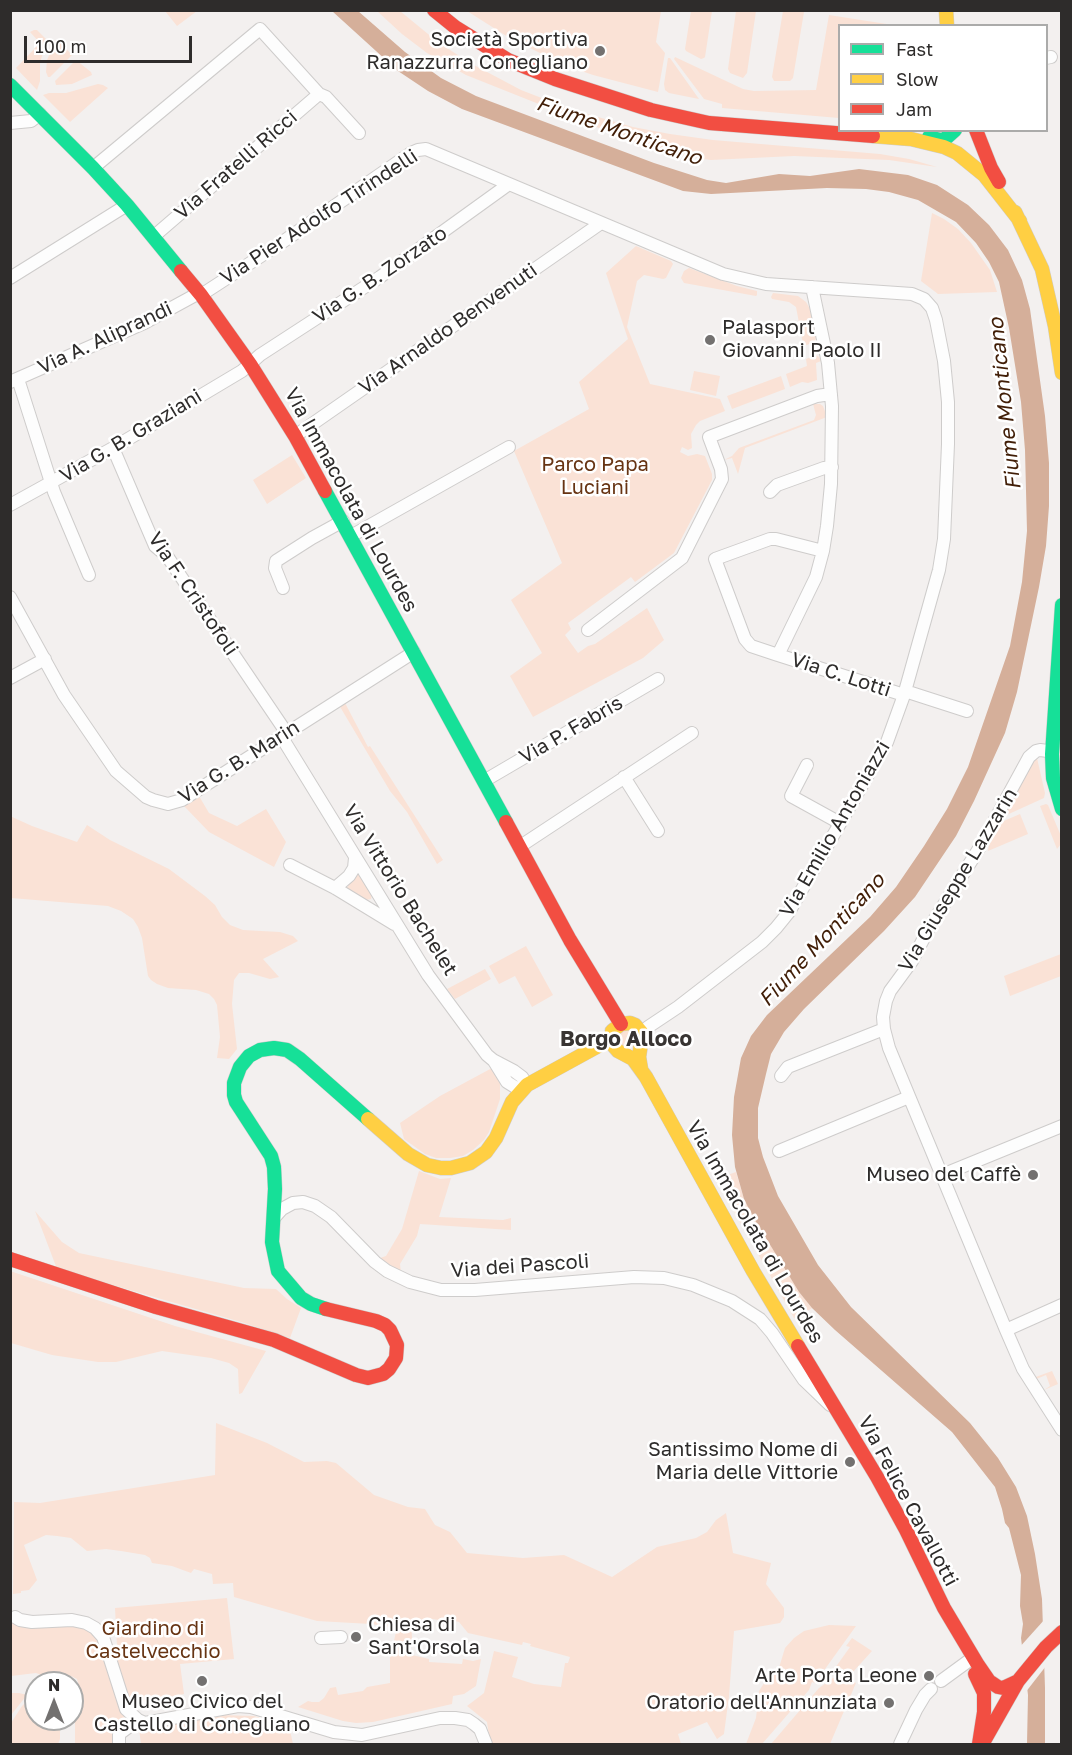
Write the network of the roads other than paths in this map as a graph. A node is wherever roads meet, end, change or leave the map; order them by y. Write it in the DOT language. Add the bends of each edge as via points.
graph roads {
  1 [pos="434,10"];
  2 [pos="10,85"];
  3 [pos="318,94"];
  4 [pos="40,114"];
  5 [pos="10,123"];
  6 [pos="837,127"];
  7 [pos="860,132"];
  8 [pos="892,132"];
  9 [pos="977,132"];
  10 [pos="359,133"];
  11 [pos="944,133"];
  12 [pos="93,168"];
  13 [pos="988,171"];
  14 [pos="509,184"];
  15 [pos="127,205"];
  16 [pos="601,223"];
  17 [pos="153,237"];
  18 [pos="639,238"];
  19 [pos="10,278"];
  20 [pos="812,287"];
  21 [pos="200,294"];
  22 [pos="250,364"];
  23 [pos="1062,373"];
  24 [pos="14,381"];
  25 [pos="831,394"];
  26 [pos="295,436"];
  27 [pos="508,447"];
  28 [pos="113,448"];
  29 [pos="832,467"];
  30 [pos="51,484"];
  31 [pos="770,492"];
  32 [pos="10,506"];
  33 [pos="343,521"];
  34 [pos="351,536"];
  35 [pos="823,551"];
  36 [pos="89,575"];
  37 [pos="283,588"];
  38 [pos="10,597"];
  39 [pos="1062,604"];
  40 [pos="588,630"];
  41 [pos="414,652"];
  42 [pos="778,655"];
  43 [pos="45,659"];
  44 [pos="10,678"];
  45 [pos="658,679"];
  46 [pos="904,693"];
  47 [pos="967,711"];
  48 [pos="693,733"];
  49 [pos="284,734"];
  50 [pos="1052,753"];
  51 [pos="807,765"];
  52 [pos="624,777"];
  53 [pos="484,781"];
  54 [pos="1062,809"];
  55 [pos="840,823"];
  56 [pos="658,831"];
  57 [pos="519,847"];
  58 [pos="355,858"];
  59 [pos="290,865"];
  60 [pos="336,888"];
  61 [pos="398,927"];
  62 [pos="884,1029"];
  63 [pos="642,1035"];
  64 [pos="616,1038"];
  65 [pos="493,1060"];
  66 [pos="641,1069"];
  67 [pos="514,1071"];
  68 [pos="549,1073"];
  69 [pos="781,1076"];
  70 [pos="507,1082"];
  71 [pos="525,1087"];
  72 [pos="909,1097"];
  73 [pos="507,1111"];
  74 [pos="1062,1126"];
  75 [pos="779,1151"];
  76 [pos="942,1175"];
  77 [pos="273,1219"];
  78 [pos="10,1259"];
  79 [pos="1062,1305"];
  80 [pos="1006,1330"];
  81 [pos="838,1412"];
  82 [pos="1062,1430"];
  83 [pos="944,1608"];
  84 [pos="15,1617"];
  85 [pos="1062,1632"];
  86 [pos="341,1637"];
  87 [pos="321,1638"];
  88 [pos="967,1662"];
  89 [pos="1018,1681"];
  90 [pos="138,1720"];
  91 [pos="119,1744"];
  92 [pos="486,1744"];
  93 [pos="900,1744"];
  94 [pos="981,1744"];
  1 -- 6 [label="street" via="508,60 651,111 709,123"];
  2 -- 4 [label="street, Via Immacolata di Lourdes"];
  3 -- 10 [label="street" via="326,97"];
  3 -- 12 [label="street" via="260,29"];
  3 -- 17 [label="street, Via Fratelli Ricci"];
  4 -- 5 [label="street" via="31,121"];
  4 -- 12 [label="street, Via Immacolata di Lourdes"];
  7 -- 13 [label="street" via="932,143"];
  8 -- 11 [label="street" via="940,140"];
  9 -- 13 [label="street"];
  11 -- 13 [label="street"];
  12 -- 15 [label="street, Via Immacolata di Lourdes"];
  13 -- 23 [label="street" via="1020,221 1042,269"];
  14 -- 16 [label="street, Via Pier Adolfo Tirindelli"];
  14 -- 21 [label="street, Via Pier Adolfo Tirindelli" via="426,149 418,150"];
  14 -- 22 [label="street, Via G. B. Zorzato"];
  15 -- 17 [label="street, Via Immacolata di Lourdes"];
  15 -- 19 [label="street"];
  16 -- 18 [label="street, Via Pier Adolfo Tirindelli"];
  16 -- 26 [label="street, Via Arnaldo Benvenuti"];
  17 -- 21 [label="street, Via Immacolata di Lourdes"];
  18 -- 20 [label="street, Via Emilio Antoniazzi" via="736,278"];
  20 -- 25 [label="street"];
  20 -- 46 [label="street, Via Emilio Antoniazzi" via="912,294 929,303 936,320 948,402 944,539"];
  21 -- 22 [label="street, Via Immacolata di Lourdes"];
  21 -- 24 [label="street, Via A. Aliprandi"];
  22 -- 26 [label="street, Via Immacolata di Lourdes"];
  22 -- 28 [label="street, Via G. B. Graziani"];
  24 -- 30 [label="street"];
  25 -- 29 [label="street"];
  25 -- 40 [label="street" via="816,396 710,437 722,479 682,558"];
  26 -- 33 [label="street, Via Immacolata di Lourdes"];
  27 -- 34 [label="street"];
  28 -- 30 [label="street, Via G. B. Graziani"];
  28 -- 49 [label="street, Via F. Cristofoli" via="155,546 167,556"];
  29 -- 31 [label="street" via="777,485"];
  29 -- 35 [label="street"];
  30 -- 32 [label="street, Via G. B. Graziani"];
  30 -- 36 [label="street"];
  33 -- 34 [label="street, Via Immacolata di Lourdes"];
  33 -- 37 [label="street" via="276,561"];
  34 -- 41 [label="street, Via Immacolata di Lourdes"];
  35 -- 42 [label="street" via="816,577"];
  35 -- 42 [label="street, Via C. Lotti" via="770,539 715,559 747,643"];
  38 -- 43 [label="street, Via G. B. Marin"];
  39 -- 50 [label="street"];
  41 -- 49 [label="street, Via G. B. Marin"];
  41 -- 53 [label="street, Via Immacolata di Lourdes"];
  42 -- 46 [label="street, Via C. Lotti"];
  43 -- 44 [label="street"];
  43 -- 49 [label="street, Via G. B. Marin" via="116,771 161,803 182,801"];
  45 -- 53 [label="street, Via P. Fabris"];
  46 -- 47 [label="street, Via C. Lotti"];
  46 -- 55 [label="street, Via Emilio Antoniazzi" via="882,752"];
  48 -- 52 [label="street"];
  49 -- 58 [label="street, Via Vittorio Bachelet"];
  50 -- 54 [label="street" via="1053,778"];
  50 -- 62 [label="street, Via Giuseppe Lazzarin" via="1040,750 1029,757 912,961 890,991 884,1009"];
  51 -- 55 [label="street" via="791,796"];
  52 -- 56 [label="street"];
  52 -- 57 [label="street"];
  53 -- 57 [label="street, Via Immacolata di Lourdes"];
  55 -- 63 [label="street, Via Emilio Antoniazzi" via="776,928"];
  57 -- 64 [label="street, Via Immacolata di Lourdes" via="592,979"];
  58 -- 60 [label="street" via="349,876"];
  58 -- 61 [label="street, Via Vittorio Bachelet"];
  59 -- 60 [label="street"];
  60 -- 61 [label="street"];
  61 -- 65 [label="street, Via Vittorio Bachelet" via="428,975"];
  62 -- 69 [label="street" via="788,1067"];
  62 -- 72 [label="street, Via Giuseppe Lazzarin"];
  63 -- 64 [label="street" via="630,1023"];
  63 -- 64 [label="street" via="632,1052"];
  63 -- 66 [label="street, Via Immacolata di Lourdes"];
  64 -- 66 [label="street, Via Immacolata di Lourdes"];
  64 -- 68 [label="street"];
  65 -- 67 [label="street, Via Vittorio Bachelet"];
  65 -- 70 [label="street, Via Vittorio Bachelet"];
  66 -- 81 [label="street, Via Immacolata di Lourdes" via="753,1271"];
  67 -- 68 [label="street"];
  67 -- 71 [label="street, Via Vittorio Bachelet" via="522,1077"];
  68 -- 71 [label="street"];
  70 -- 71 [label="street"];
  70 -- 73 [label="street"];
  71 -- 73 [label="street"];
  72 -- 75 [label="street"];
  72 -- 76 [label="street, Via Giuseppe Lazzarin"];
  73 -- 77 [label="street" via="491,1146 478,1158 460,1167 434,1167 408,1154 294,1054 274,1047 254,1053 237,1072 234,1095 273,1160"];
  74 -- 76 [label="street"];
  76 -- 80 [label="street, Via Giuseppe Lazzarin"];
  77 -- 78 [label="street" via="275,1262 284,1280 301,1298 376,1321 390,1330 397,1353 383,1374 362,1377 274,1340 156,1307"];
  77 -- 81 [label="street, Via dei Pascoli" via="293,1203 315,1206 387,1271 441,1290 634,1277 664,1278 693,1285 732,1300 760,1319 804,1380"];
  79 -- 80 [label="street"];
  80 -- 82 [label="street, Via Giuseppe Lazzarin" via="1023,1369"];
  81 -- 83 [label="street, Via Felice Cavallotti"];
  83 -- 88 [label="street, Via Felice Cavallotti"];
  83 -- 89 [label="street, Via Felice Cavallotti" via="989,1681 1001,1687"];
  84 -- 90 [label="street" via="32,1622 72,1620 95,1628 102,1637 123,1704"];
  85 -- 89 [label="street"];
  86 -- 87 [label="street"];
  88 -- 93 [label="street" via="925,1695"];
  88 -- 94 [label="street, Via Felice Cavallotti" via="984,1693"];
  89 -- 94 [label="street"];
  90 -- 91 [label="street" via="119,1734"];
  90 -- 92 [label="street" via="153,1722 238,1706 362,1736 455,1718 468,1720 480,1729"];
}
